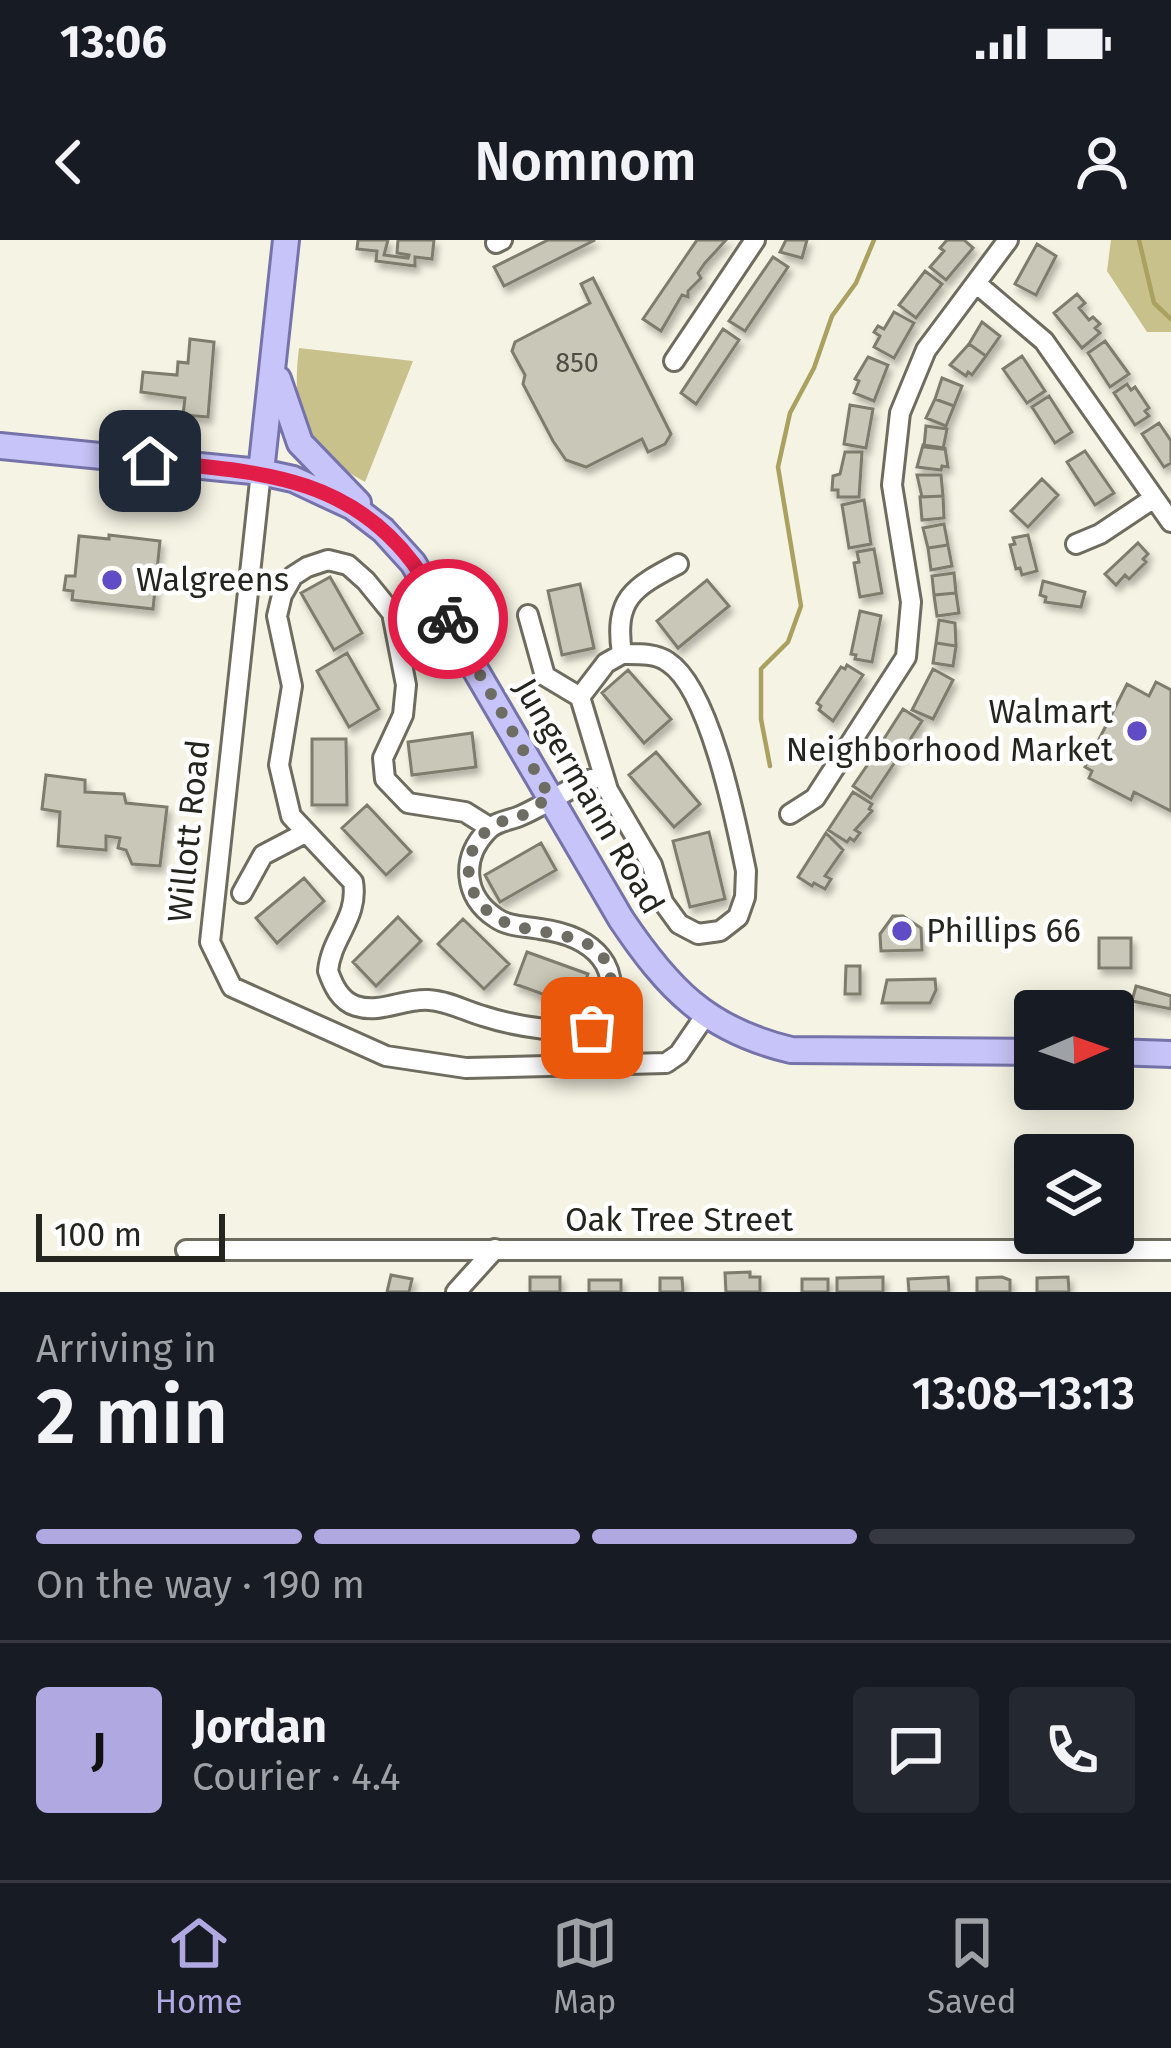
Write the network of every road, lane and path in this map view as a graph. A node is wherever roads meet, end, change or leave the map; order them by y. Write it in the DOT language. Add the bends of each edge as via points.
graph roads {
  1 [pos="286,240"];
  2 [pos="755,240"];
  3 [pos="1008,240"];
  4 [pos="977,284"];
  5 [pos="674,362"];
  6 [pos="274,365"];
  7 [pos="0,446"];
  8 [pos="261,472"];
  9 [pos="1154,498"];
  10 [pos="368,519"];
  11 [pos="1171,522"];
  12 [pos="1076,544"];
  13 [pos="678,564"];
  14 [pos="528,615"];
  15 [pos="622,654"];
  16 [pos="580,697"];
  17 [pos="602,775"];
  18 [pos="550,797"];
  19 [pos="790,814"];
  20 [pos="489,827"];
  21 [pos="304,833"];
  22 [pos="242,893"];
  23 [pos="704,1016"];
  24 [pos="592,1028"];
  25 [pos="1014,1052"];
  26 [pos="1134,1053"];
  27 [pos="1171,1054"];
  28 [pos="599,1066"];
  29 [pos="494,1249"];
  30 [pos="186,1250"];
  31 [pos="1171,1250"];
  32 [pos="456,1292"];
  1 -- 6 [label="main road, Willott Road"];
  2 -- 5 [label="street"];
  3 -- 4 [label="street"];
  4 -- 9 [label="street" via="1043,341"];
  4 -- 19 [label="street" via="926,350 895,440 893,507 912,621 906,657 823,788"];
  6 -- 8 [label="main road, Willott Road"];
  6 -- 10 [label="main road" via="300,443"];
  7 -- 8 [label="main road, Jungermann Road"];
  8 -- 10 [label="main road, Jungermann Road" via="327,493"];
  8 -- 28 [label="street, Willott Road" via="210,942 220,966 232,987 386,1056 466,1068"];
  9 -- 11 [label="street"];
  9 -- 12 [label="street"];
  10 -- 18 [label="main road, Jungermann Road" via="413,563"];
  13 -- 15 [label="street" via="636,586 618,626"];
  14 -- 16 [label="street" via="545,676"];
  15 -- 16 [label="street"];
  15 -- 17 [label="street" via="670,662 705,718 746,871 738,917 698,934 679,924"];
  16 -- 17 [label="street"];
  17 -- 18 [label="street"];
  18 -- 20 [label="street"];
  18 -- 23 [label="main road, Jungermann Road" via="650,963"];
  20 -- 21 [label="street" via="465,812 408,803 386,779 383,758 404,715 399,640 392,614 366,580 328,560 293,576 277,616 292,686 279,765 291,816"];
  20 -- 24 [label="street" via="471,852 470,887 494,917 568,936 602,955 611,992"];
  21 -- 22 [label="street" via="263,855"];
  21 -- 24 [label="street" via="353,882 350,922 329,960 342,998 379,1008 438,1000 506,1022"];
  23 -- 25 [label="main road, Jungermann Road" via="803,1052"];
  23 -- 28 [label="street, Willott Road" via="666,1063"];
  24 -- 28 [label="street"];
  26 -- 27 [label="main road"];
  29 -- 30 [label="street, Oak Tree Street"];
  29 -- 31 [label="street, Oak Tree Street"];
  29 -- 32 [label="street"];
}
